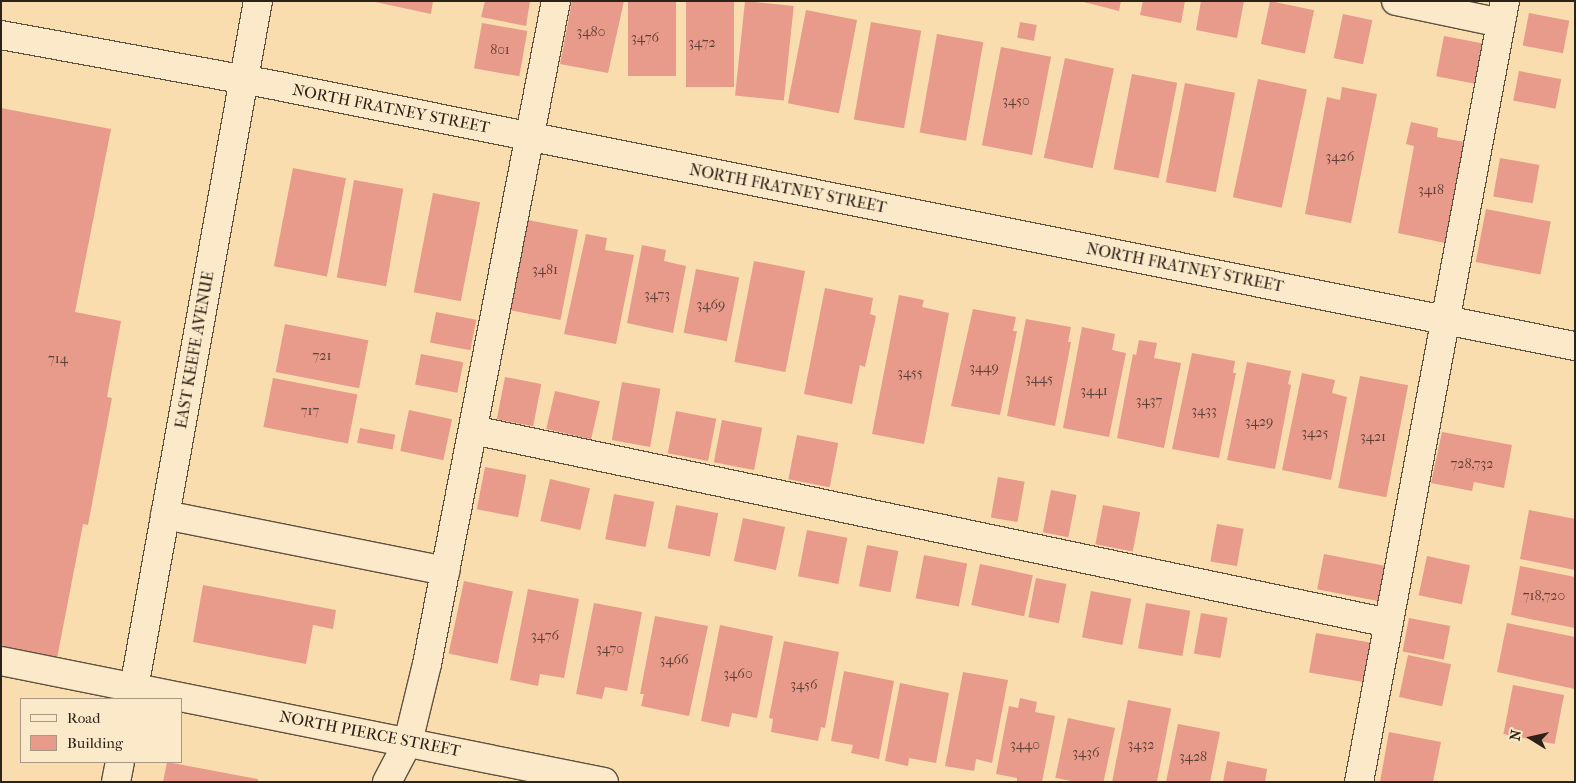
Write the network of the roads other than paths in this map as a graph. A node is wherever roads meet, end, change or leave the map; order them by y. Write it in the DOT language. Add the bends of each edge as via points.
graph roads {
  1 [pos="258,1"];
  2 [pos="556,1"];
  3 [pos="1396,1"];
  4 [pos="1503,12"];
  5 [pos="1,35"];
  6 [pos="242,79"];
  7 [pos="531,137"];
  8 [pos="1445,320"];
  9 [pos="1575,346"];
  10 [pos="473,430"];
  11 [pos="165,515"];
  12 [pos="445,571"];
  13 [pos="1389,623"];
  14 [pos="1,661"];
  15 [pos="133,693"];
  16 [pos="161,698"];
  17 [pos="182,702"];
  18 [pos="408,742"];
  19 [pos="120,763"];
  20 [pos="116,782"];
  21 [pos="387,782"];
  22 [pos="604,782"];
  23 [pos="1359,782"];
  1 -- 6 [label="street, EAST KEEFE AVENUE"];
  2 -- 7 [label="street"];
  3 -- 4 [label="street"];
  4 -- 8 [label="street"];
  5 -- 6 [label="street, NORTH FRATNEY STREET"];
  6 -- 7 [label="street, NORTH FRATNEY STREET"];
  6 -- 11 [label="street, EAST KEEFE AVENUE"];
  7 -- 8 [label="street, NORTH FRATNEY STREET"];
  7 -- 10 [label="street"];
  8 -- 9 [label="street, NORTH FRATNEY STREET"];
  8 -- 13 [label="street"];
  10 -- 12 [label="street"];
  10 -- 13 [label="street"];
  11 -- 12 [label="street"];
  11 -- 15 [label="street, EAST KEEFE AVENUE"];
  12 -- 18 [label="street"];
  13 -- 23 [label="street"];
  14 -- 15 [label="street, NORTH PIERCE STREET"];
  15 -- 16 [label="street, NORTH PIERCE STREET"];
  17 -- 18 [label="street, NORTH PIERCE STREET"];
  18 -- 21 [label="street"];
  18 -- 22 [label="street, NORTH PIERCE STREET"];
  19 -- 20 [label="street"];
}
